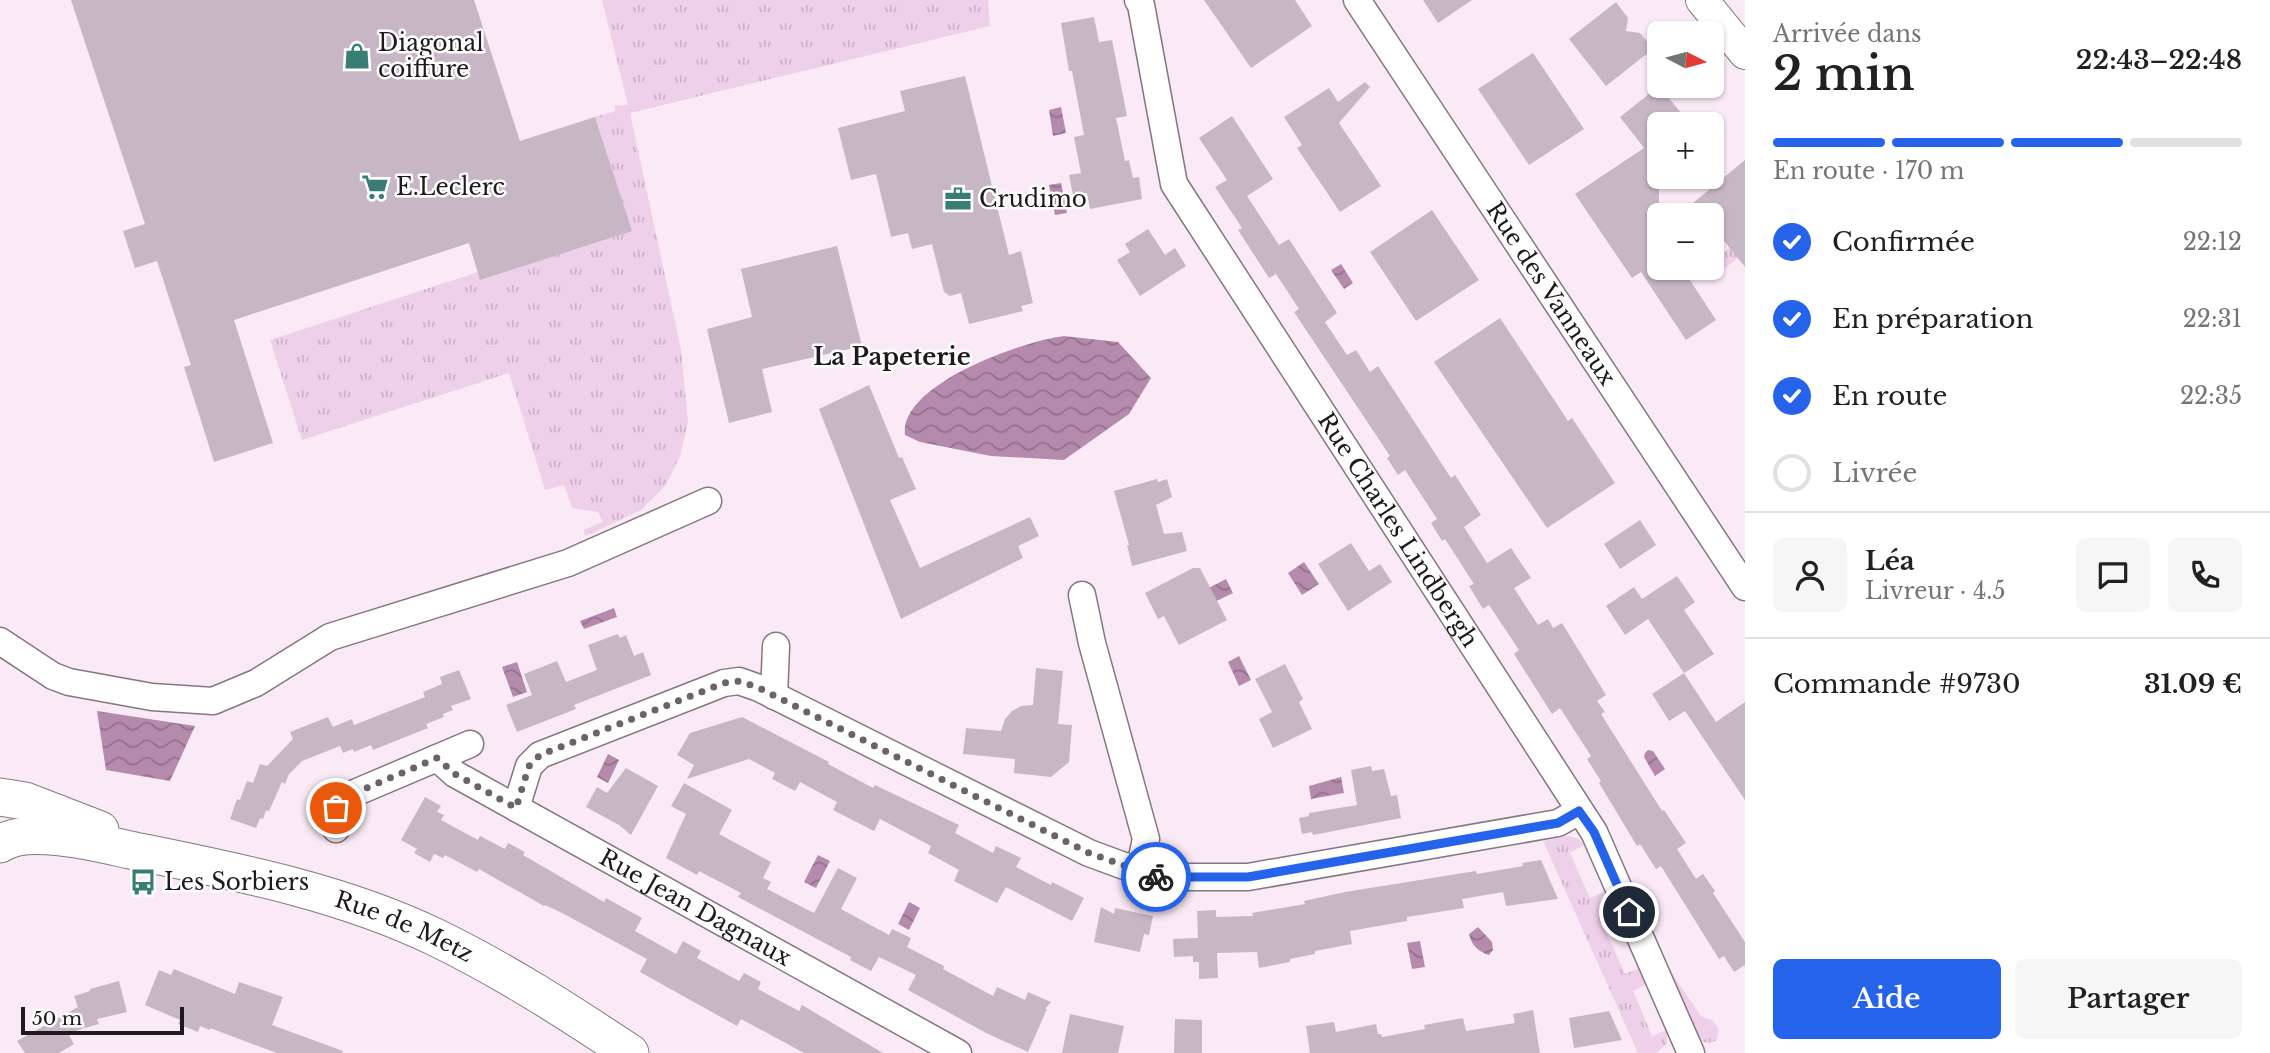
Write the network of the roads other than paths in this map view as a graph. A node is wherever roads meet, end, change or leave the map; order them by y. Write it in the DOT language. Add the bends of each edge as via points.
graph roads {
  1 [pos="1138,0"];
  2 [pos="1357,0"];
  3 [pos="1702,0"];
  4 [pos="1745,53"];
  5 [pos="708,500"];
  6 [pos="1745,587"];
  7 [pos="1082,595"];
  8 [pos="0,641"];
  9 [pos="776,646"];
  10 [pos="774,696"];
  11 [pos="470,744"];
  12 [pos="437,758"];
  13 [pos="0,797"];
  14 [pos="516,808"];
  15 [pos="1579,811"];
  16 [pos="336,829"];
  17 [pos="0,844"];
  18 [pos="155,855"];
  19 [pos="1139,871"];
  20 [pos="630,1053"];
  21 [pos="958,1053"];
  22 [pos="1691,1053"];
  1 -- 15 [label="street, Rue Charles Lindbergh" via="1174,184"];
  2 -- 6 [label="street, Rue des Vanneaux"];
  3 -- 4 [label="street"];
  5 -- 8 [label="street" via="568,563 330,637 256,683 213,701 152,697 69,682"];
  7 -- 19 [label="street" via="1146,839"];
  9 -- 10 [label="street"];
  10 -- 14 [label="street" via="739,681 724,683 540,755 529,766"];
  10 -- 19 [label="street" via="1089,853"];
  11 -- 12 [label="street"];
  12 -- 14 [label="street, Rue Jean Dagnaux" via="455,774"];
  12 -- 16 [label="street" via="350,795 336,808"];
  13 -- 18 [label="main road, Rue de Metz" via="71,817"];
  14 -- 21 [label="street, Rue Jean Dagnaux"];
  15 -- 19 [label="street" via="1558,823 1248,877 1154,877"];
  15 -- 22 [label="street, Rue Charles Lindbergh" via="1594,832"];
  17 -- 18 [label="main road, Rue de Metz" via="37,836"];
  18 -- 20 [label="main road, Rue de Metz" via="305,890 432,936 549,999"];
}
